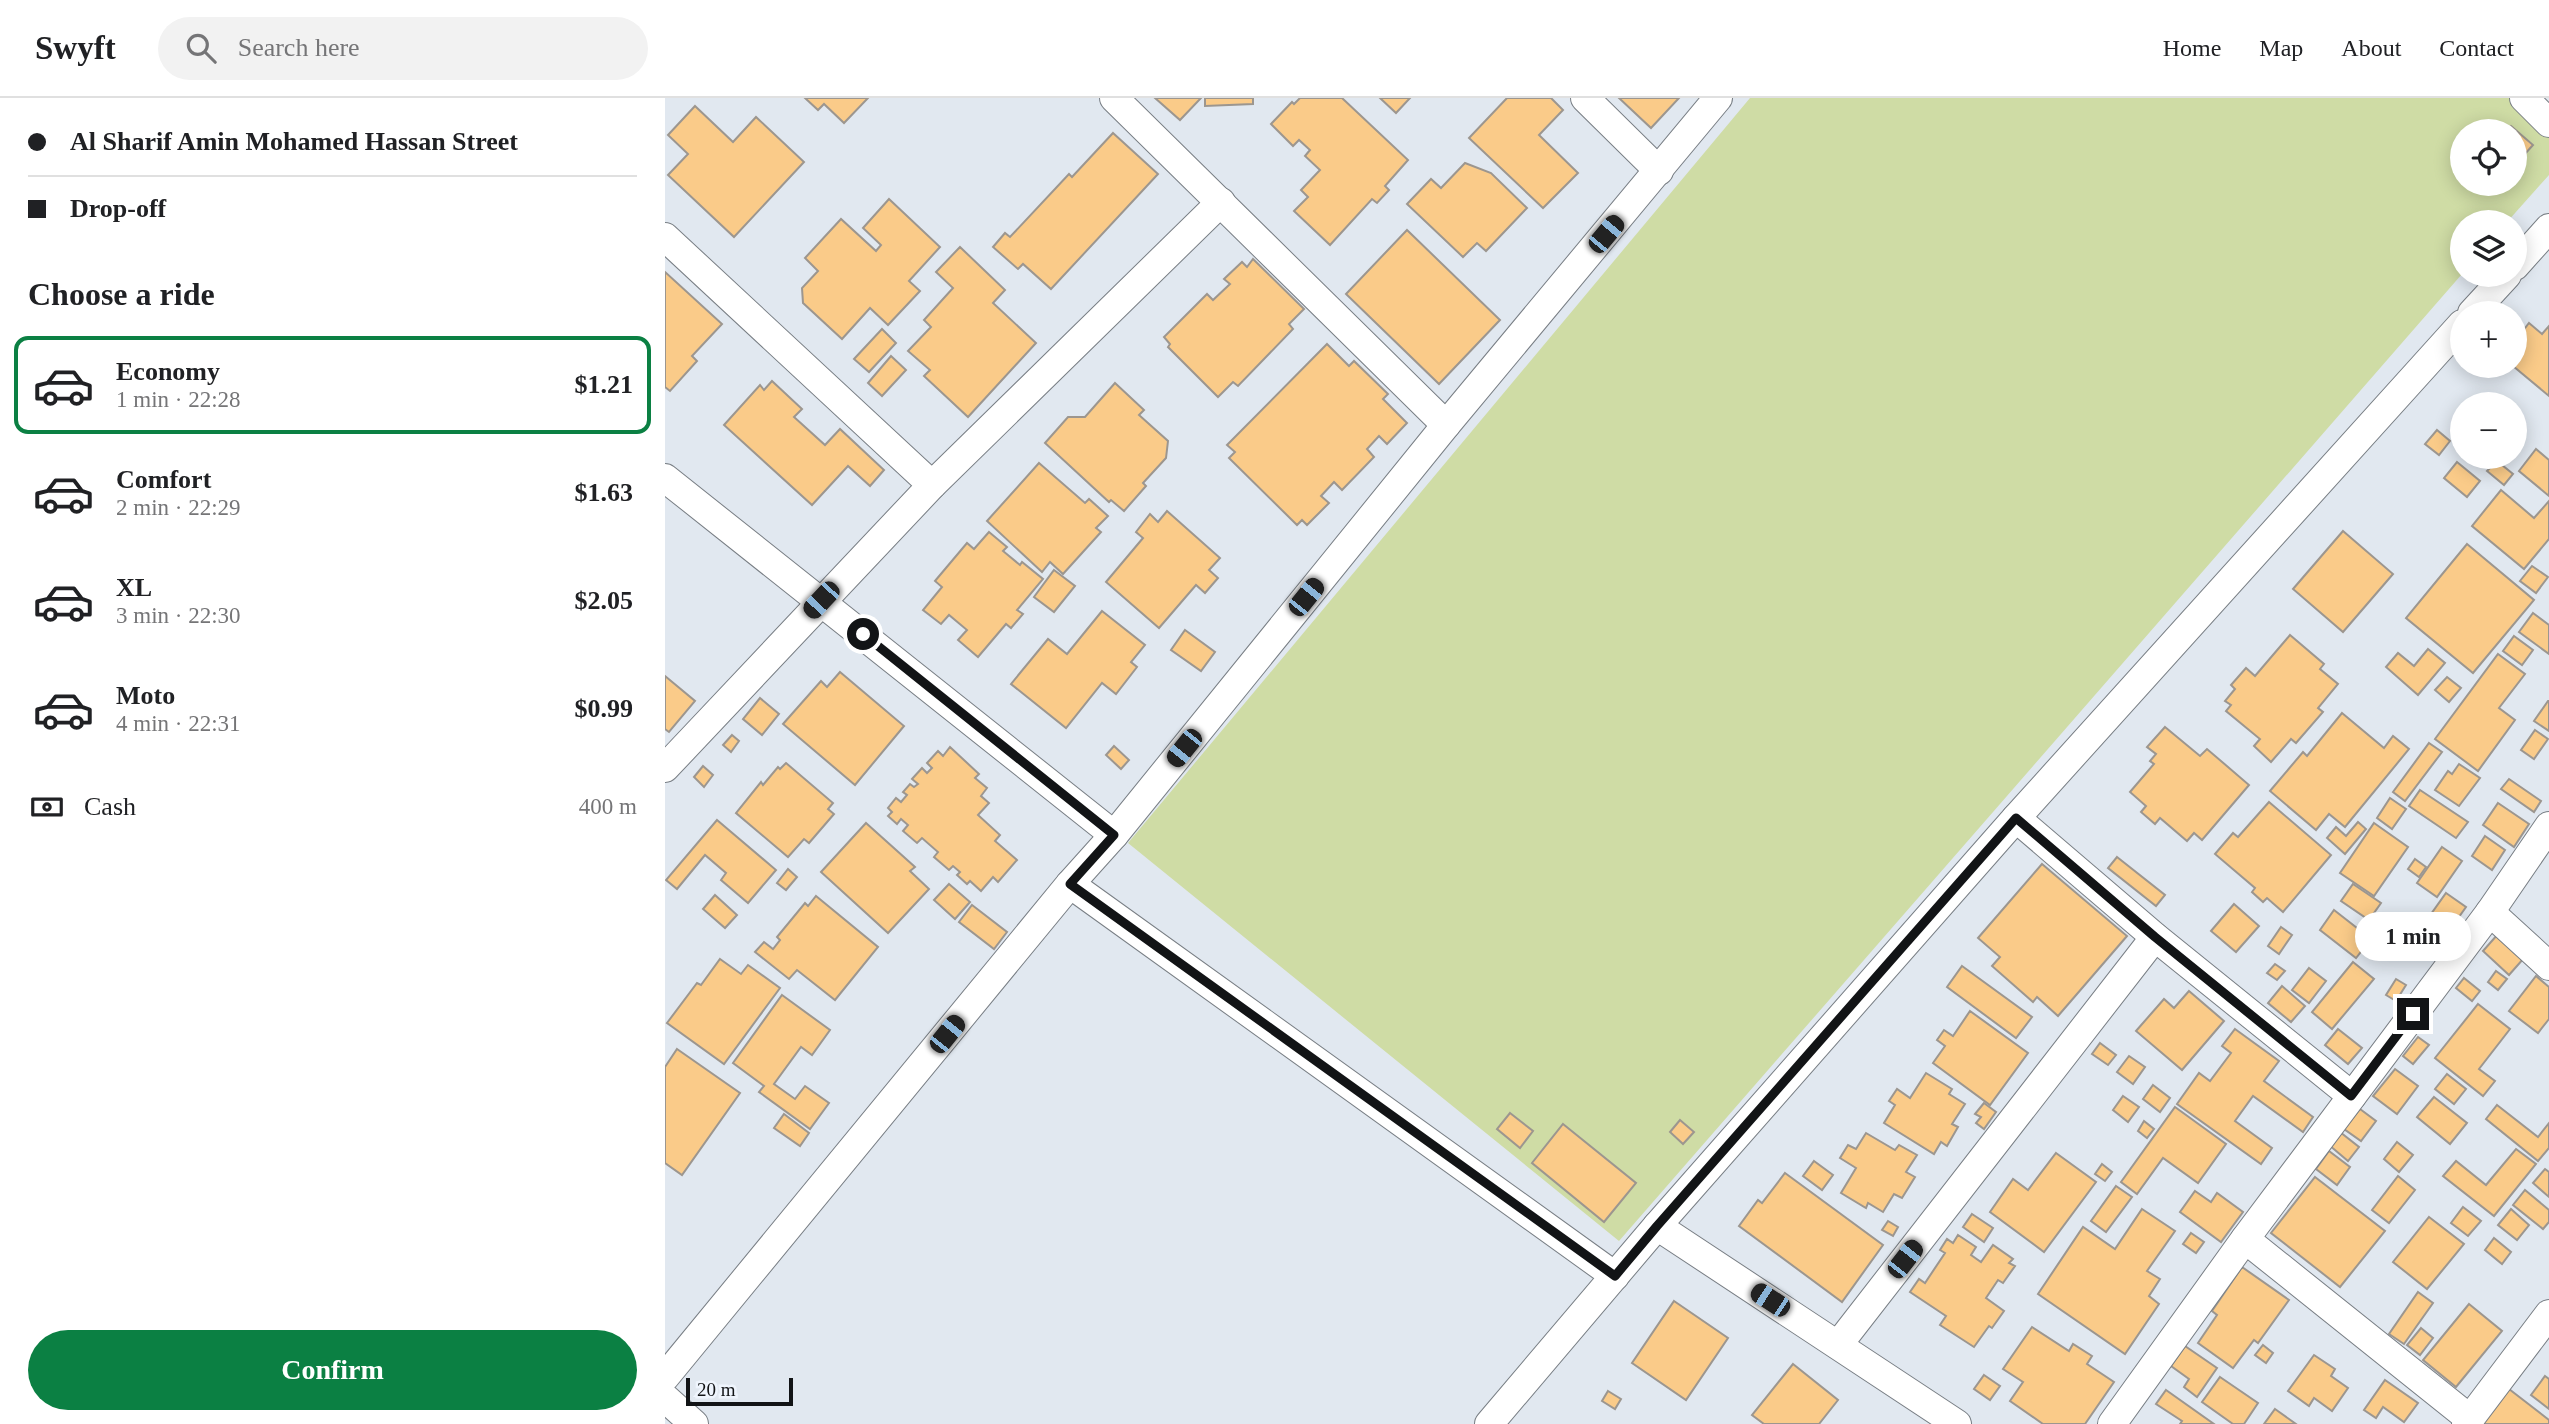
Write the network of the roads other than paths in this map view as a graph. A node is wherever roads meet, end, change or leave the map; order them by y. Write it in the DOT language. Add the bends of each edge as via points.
graph roads {
  1 [pos="1114,98"];
  2 [pos="1585,98"];
  3 [pos="1718,98"];
  4 [pos="2524,98"];
  5 [pos="2549,124"];
  6 [pos="1659,171"];
  7 [pos="1221,202"];
  8 [pos="2549,228"];
  9 [pos="665,237"];
  10 [pos="2527,253"];
  11 [pos="2496,287"];
  12 [pos="2483,301"];
  13 [pos="2450,337"];
  14 [pos="1446,425"];
  15 [pos="665,478"];
  16 [pos="932,485"];
  17 [pos="821,600"];
  18 [pos="665,768"];
  19 [pos="2016,818"];
  20 [pos="2549,826"];
  21 [pos="1114,835"];
  22 [pos="1070,884"];
  23 [pos="2490,912"];
  24 [pos="2155,937"];
  25 [pos="2549,966"];
  26 [pos="2351,1096"];
  27 [pos="1657,1226"];
  28 [pos="2245,1239"];
  29 [pos="1615,1276"];
  30 [pos="2549,1314"];
  31 [pos="1838,1345"];
  32 [pos="665,1377"];
  33 [pos="665,1398"];
  34 [pos="2468,1421"];
  35 [pos="694,1424"];
  36 [pos="1489,1424"];
  37 [pos="1957,1424"];
  38 [pos="2112,1424"];
  1 -- 7 [label="street"];
  2 -- 6 [label="street"];
  3 -- 6 [label="street"];
  4 -- 5 [label="street"];
  6 -- 14 [label="street"];
  7 -- 14 [label="street"];
  7 -- 16 [label="street"];
  8 -- 10 [label="street"];
  9 -- 16 [label="street"];
  11 -- 12 [label="street"];
  13 -- 19 [label="street"];
  14 -- 21 [label="street"];
  15 -- 17 [label="street"];
  16 -- 17 [label="street"];
  17 -- 18 [label="street"];
  17 -- 21 [label="street"];
  19 -- 24 [label="street"];
  19 -- 27 [label="street"];
  20 -- 23 [label="street"];
  21 -- 22 [label="street"];
  22 -- 29 [label="street"];
  22 -- 32 [label="street"];
  23 -- 25 [label="street"];
  23 -- 26 [label="street"];
  24 -- 26 [label="street"];
  24 -- 31 [label="street"];
  26 -- 28 [label="street"];
  27 -- 29 [label="street"];
  27 -- 31 [label="street"];
  28 -- 34 [label="street"];
  28 -- 38 [label="street"];
  29 -- 36 [label="street"];
  30 -- 34 [label="street"];
  31 -- 37 [label="street"];
  33 -- 35 [label="street"];
}
